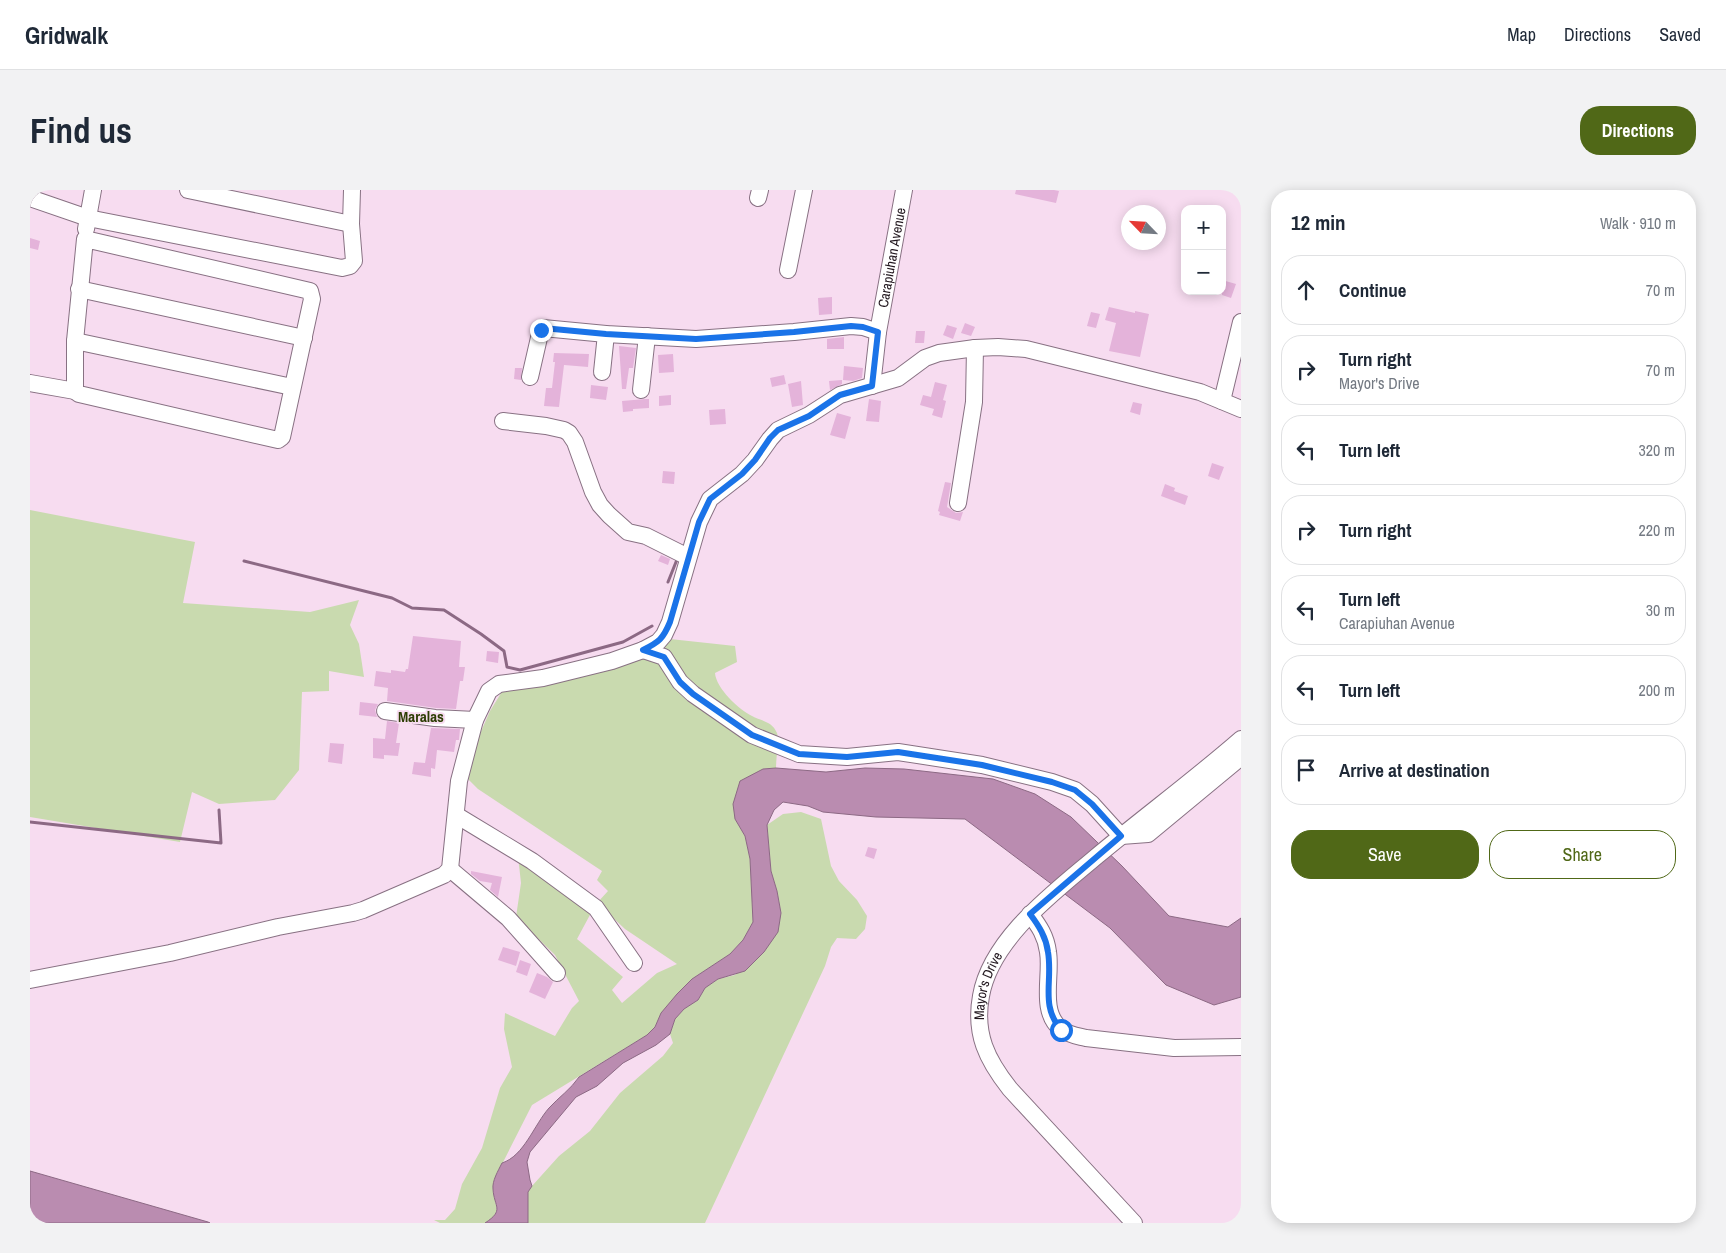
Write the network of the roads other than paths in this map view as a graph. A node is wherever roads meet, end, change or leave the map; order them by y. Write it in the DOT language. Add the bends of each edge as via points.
graph roads {
  1 [pos="93,190"];
  2 [pos="188,190"];
  3 [pos="352,190"];
  4 [pos="804,190"];
  5 [pos="904,190"];
  6 [pos="41,197"];
  7 [pos="88,218"];
  8 [pos="351,224"];
  9 [pos="84,239"];
  10 [pos="788,270"];
  11 [pos="80,289"];
  12 [pos="878,332"];
  13 [pos="1240,333"];
  14 [pos="606,334"];
  15 [pos="647,336"];
  16 [pos="304,338"];
  17 [pos="75,341"];
  18 [pos="975,348"];
  19 [pos="602,372"];
  20 [pos="530,377"];
  21 [pos="30,383"];
  22 [pos="872,386"];
  23 [pos="292,387"];
  24 [pos="641,390"];
  25 [pos="75,391"];
  26 [pos="1222,401"];
  27 [pos="1241,409"];
  28 [pos="503,421"];
  29 [pos="958,503"];
  30 [pos="688,557"];
  31 [pos="643,650"];
  32 [pos="385,711"];
  33 [pos="474,720"];
  34 [pos="1241,739"];
  35 [pos="1241,756"];
  36 [pos="456,815"];
  37 [pos="1117,840"];
  38 [pos="450,869"];
  39 [pos="1034,910"];
  40 [pos="634,963"];
  41 [pos="557,973"];
  42 [pos="30,980"];
  43 [pos="1241,1048"];
  44 [pos="1134,1223"];
  1 -- 7 [label="street"];
  2 -- 8 [label="street"];
  3 -- 8 [label="street"];
  4 -- 10 [label="street"];
  5 -- 12 [label="street, Carapiuhan Avenue"];
  6 -- 7 [label="street"];
  7 -- 8 [label="street" via="342,268 354,261"];
  7 -- 9 [label="street"];
  9 -- 11 [label="street"];
  9 -- 16 [label="street" via="310,291 312,299"];
  11 -- 16 [label="street"];
  11 -- 17 [label="street"];
  12 -- 15 [label="street" via="851,326 711,339"];
  12 -- 22 [label="street, Carapiuhan Avenue"];
  13 -- 26 [label="street"];
  14 -- 15 [label="street"];
  14 -- 19 [label="street"];
  14 -- 20 [label="street" via="543,328"];
  15 -- 24 [label="street"];
  16 -- 23 [label="street"];
  17 -- 23 [label="street"];
  17 -- 25 [label="street"];
  18 -- 22 [label="street" via="925,358 898,378"];
  18 -- 26 [label="street" via="1026,349 1165,382"];
  18 -- 29 [label="street" via="974,402"];
  21 -- 25 [label="street"];
  22 -- 30 [label="street" via="840,395 809,416 778,430 742,474 710,499"];
  23 -- 25 [label="street" via="282,437 278,440"];
  26 -- 27 [label="street"];
  28 -- 30 [label="street" via="546,426 569,433 600,505 609,515 628,532 646,536"];
  30 -- 31 [label="street" via="664,636"];
  31 -- 33 [label="street" via="543,678 499,684 489,691"];
  31 -- 37 [label="street" via="664,657 680,682 693,694 752,735 799,754 847,757 898,752 982,765 1052,782 1075,790 1092,804"];
  32 -- 33 [label="street"];
  33 -- 36 [label="street" via="459,781"];
  34 -- 37 [label="street, Mayor's Drive"];
  35 -- 37 [label="street" via="1148,834"];
  36 -- 38 [label="street"];
  36 -- 40 [label="street" via="532,861 596,908"];
  37 -- 39 [label="street, Mayor's Drive"];
  38 -- 41 [label="street" via="508,918"];
  38 -- 42 [label="street" via="444,875 353,913"];
  39 -- 43 [label="street" via="1046,941 1050,968 1049,1010 1061,1030 1086,1038 1174,1048"];
  39 -- 44 [label="street, Mayor's Drive" via="999,954 985,980 979,1022 982,1040 992,1065 1010,1089"];
}
